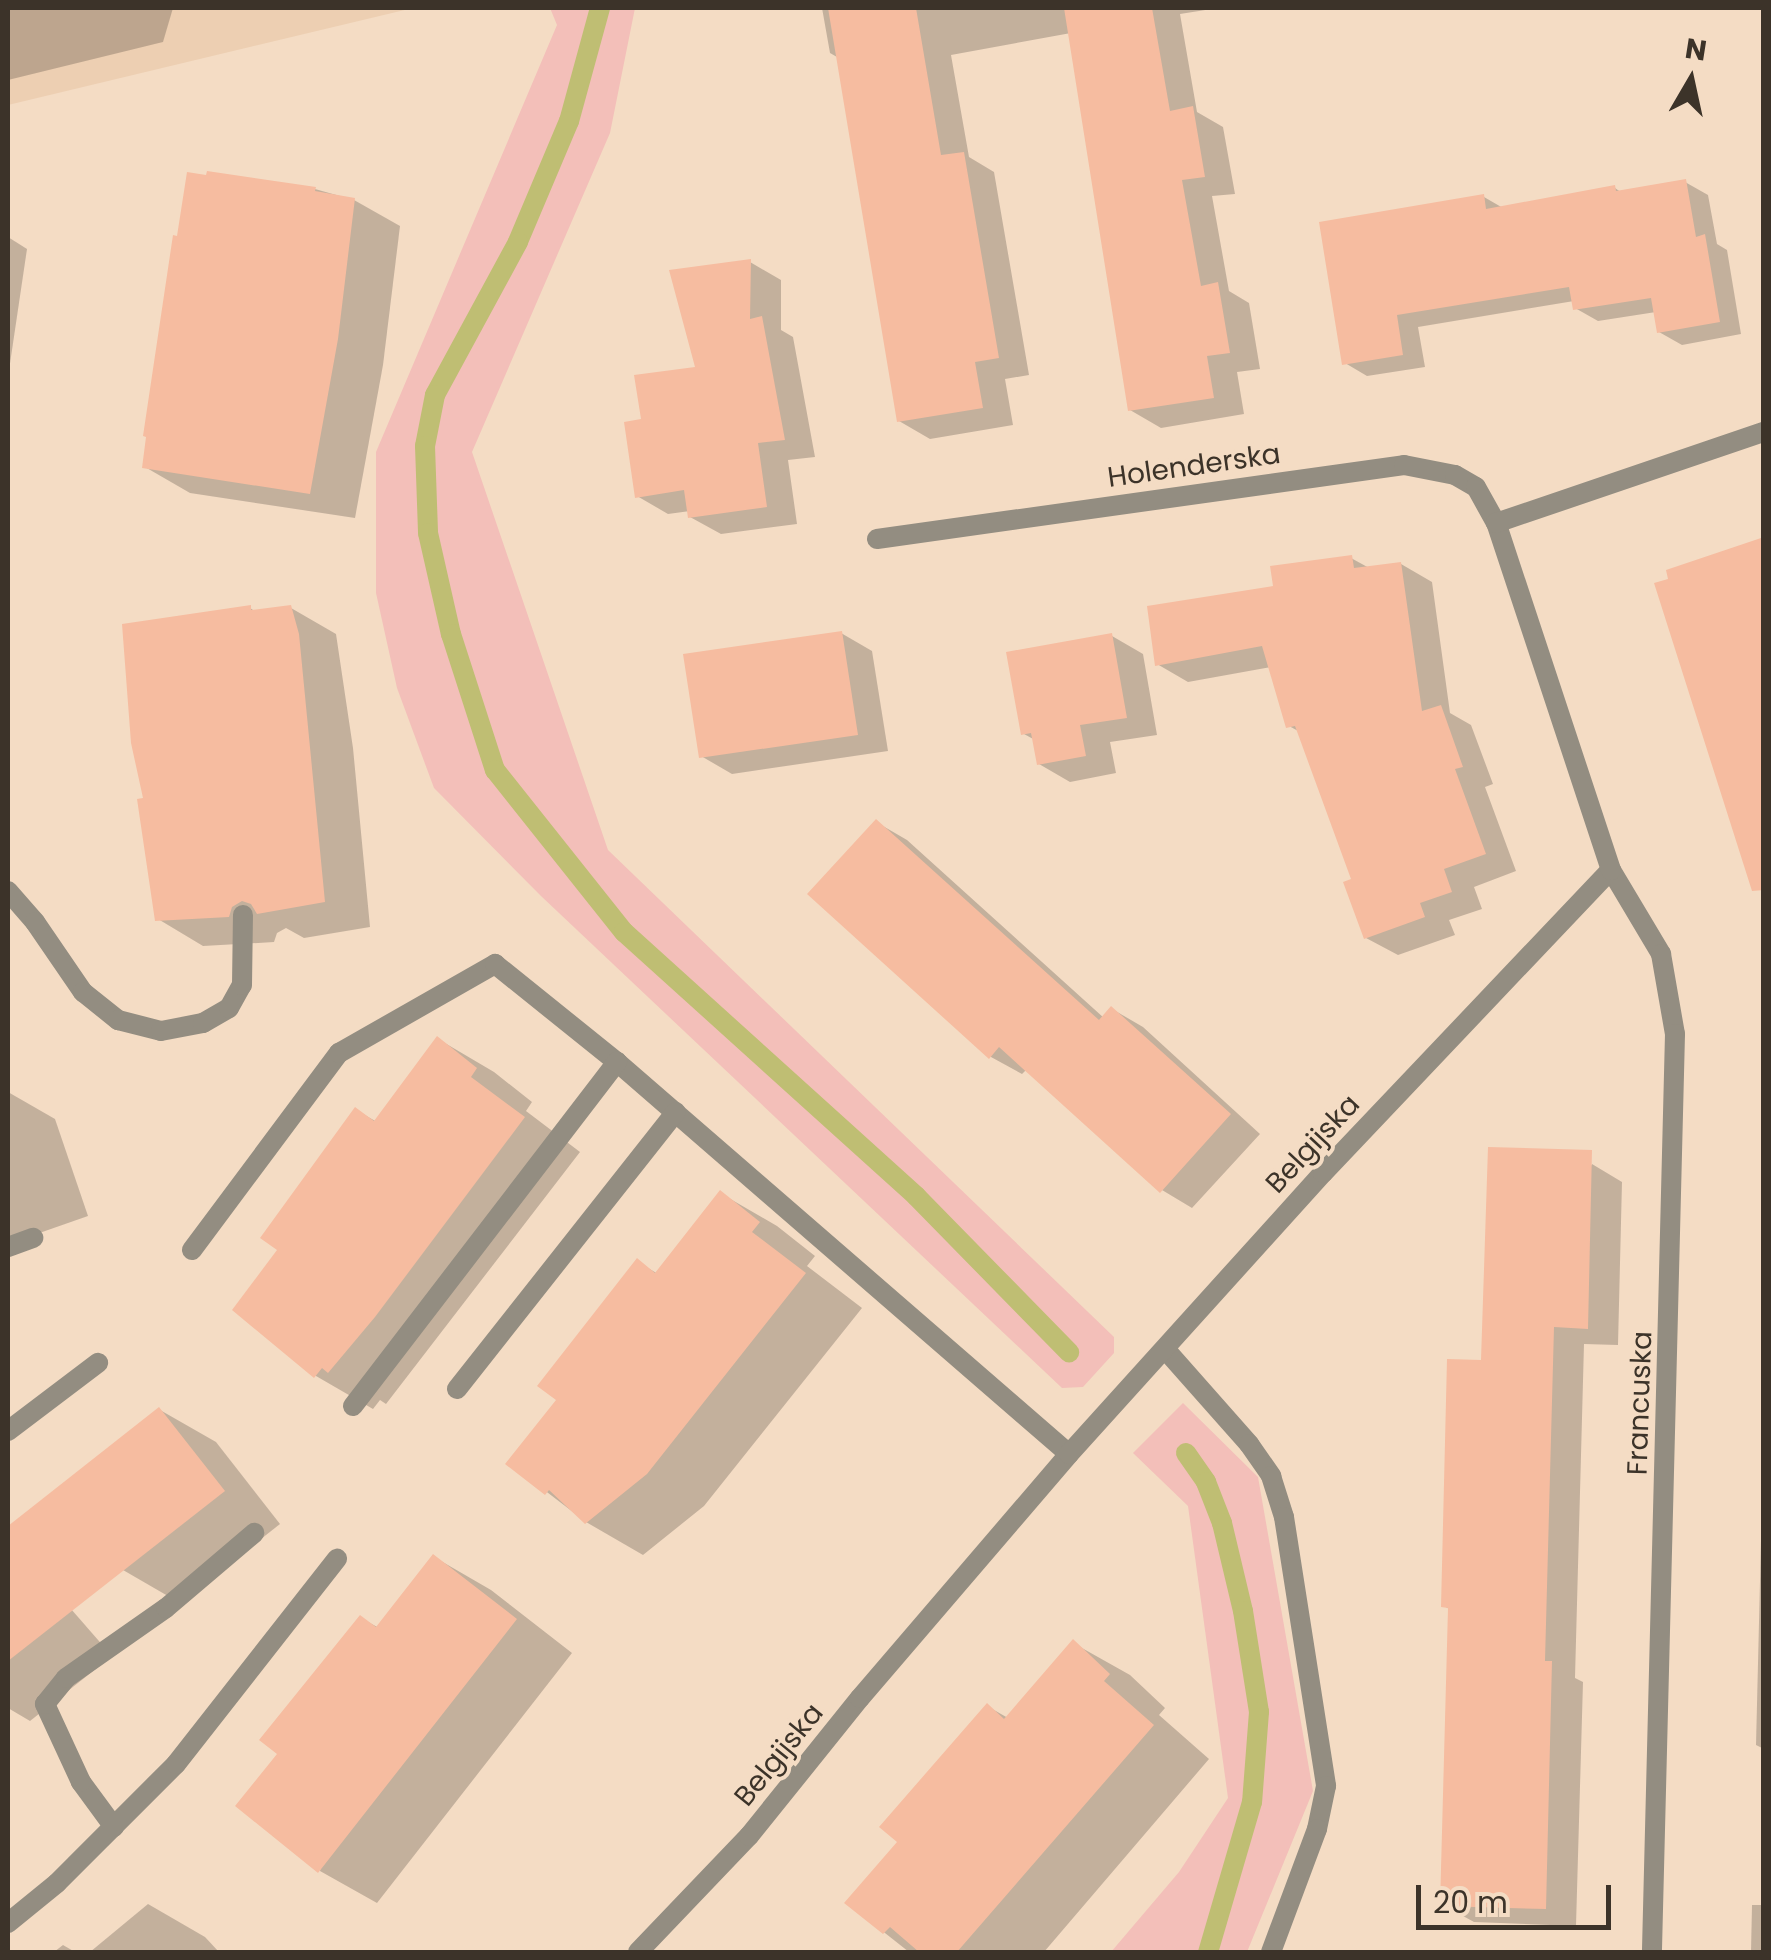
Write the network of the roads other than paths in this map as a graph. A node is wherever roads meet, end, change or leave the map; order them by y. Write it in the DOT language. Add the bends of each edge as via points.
graph roads {
  1 [pos="1764,432"];
  2 [pos="1496,523"];
  3 [pos="877,539"];
  4 [pos="1611,870"];
  5 [pos="8,891"];
  6 [pos="243,915"];
  7 [pos="617,1062"];
  8 [pos="676,1112"];
  9 [pos="33,1238"];
  10 [pos="8,1246"];
  11 [pos="192,1250"];
  12 [pos="1165,1349"];
  13 [pos="98,1363"];
  14 [pos="458,1389"];
  15 [pos="353,1406"];
  16 [pos="8,1431"];
  17 [pos="1070,1454"];
  18 [pos="254,1533"];
  19 [pos="337,1559"];
  20 [pos="114,1827"];
  21 [pos="8,1922"];
  22 [pos="638,1952"];
  23 [pos="1271,1952"];
  24 [pos="1652,1952"];
  1 -- 2 [label="street"];
  2 -- 3 [label="street, Holenderska" via="1476,488 1455,476 1404,465"];
  2 -- 4 [label="street"];
  4 -- 12 [label="street, Belgijska"];
  4 -- 24 [label="street, Francuska" via="1661,954 1675,1034"];
  5 -- 6 [label="street" via="84,992 118,1020 161,1031 203,1023 229,1008 242,986"];
  7 -- 8 [label="street"];
  7 -- 11 [label="street" via="495,964 339,1052"];
  7 -- 15 [label="street"];
  8 -- 14 [label="street"];
  8 -- 17 [label="street"];
  9 -- 10 [label="street"];
  12 -- 17 [label="street, Belgijska"];
  12 -- 23 [label="street" via="1249,1444 1270,1476 1284,1518 1326,1786"];
  13 -- 16 [label="street"];
  17 -- 22 [label="street, Belgijska" via="749,1836"];
  18 -- 20 [label="street" via="166,1608 66,1678 45,1704 81,1782"];
  19 -- 20 [label="street" via="231,1699"];
  20 -- 21 [label="street"];
}
